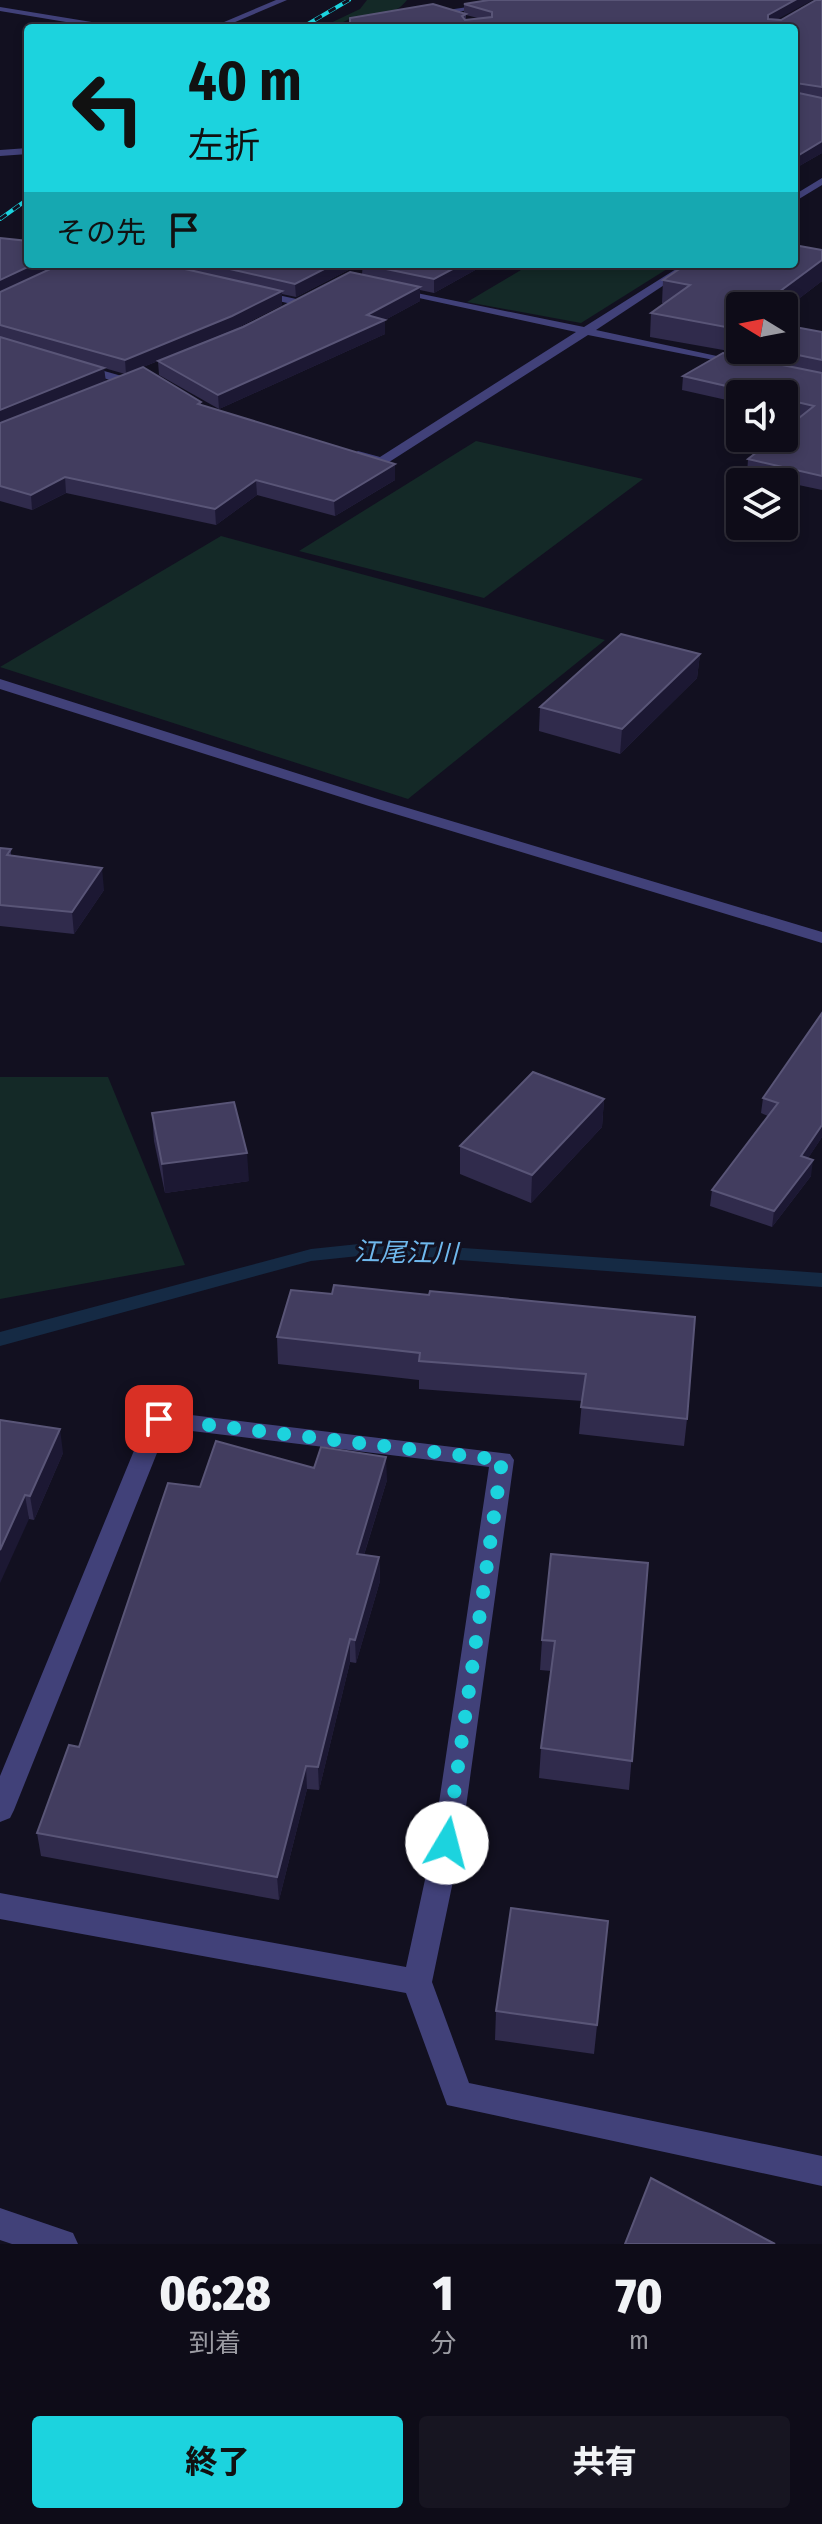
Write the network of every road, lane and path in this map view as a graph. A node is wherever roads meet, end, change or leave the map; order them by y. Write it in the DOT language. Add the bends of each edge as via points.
graph roads {
  1 [pos="283,0"];
  2 [pos="533,0"];
  3 [pos="0,9"];
  4 [pos="462,18"];
  5 [pos="92,24"];
  6 [pos="224,24"];
  7 [pos="24,151"];
  8 [pos="0,153"];
  9 [pos="822,181"];
  10 [pos="798,196"];
  11 [pos="685,268"];
  12 [pos="378,286"];
  13 [pos="245,291"];
  14 [pos="306,304"];
  15 [pos="585,333"];
  16 [pos="71,365"];
  17 [pos="748,366"];
  18 [pos="128,382"];
  19 [pos="351,453"];
  20 [pos="0,684"];
  21 [pos="822,938"];
  22 [pos="0,1810"];
  23 [pos="0,1906"];
  24 [pos="417,1982"];
  25 [pos="822,2171"];
  26 [pos="0,2224"];
  27 [pos="62,2244"];
  1 -- 6 [label="street"];
  2 -- 4 [label="street" via="438,12"];
  3 -- 5 [label="street"];
  7 -- 8 [label="street"];
  9 -- 10 [label="street"];
  11 -- 15 [label="street"];
  12 -- 15 [label="street"];
  13 -- 14 [label="street"];
  15 -- 17 [label="street"];
  15 -- 19 [label="street" via="382,461"];
  16 -- 18 [label="street"];
  20 -- 21 [label="street"];
  22 -- 24 [label="street" via="159,1419 502,1460 447,1843"];
  23 -- 24 [label="street"];
  24 -- 25 [label="street" via="458,2095"];
  26 -- 27 [label="street"];
}
